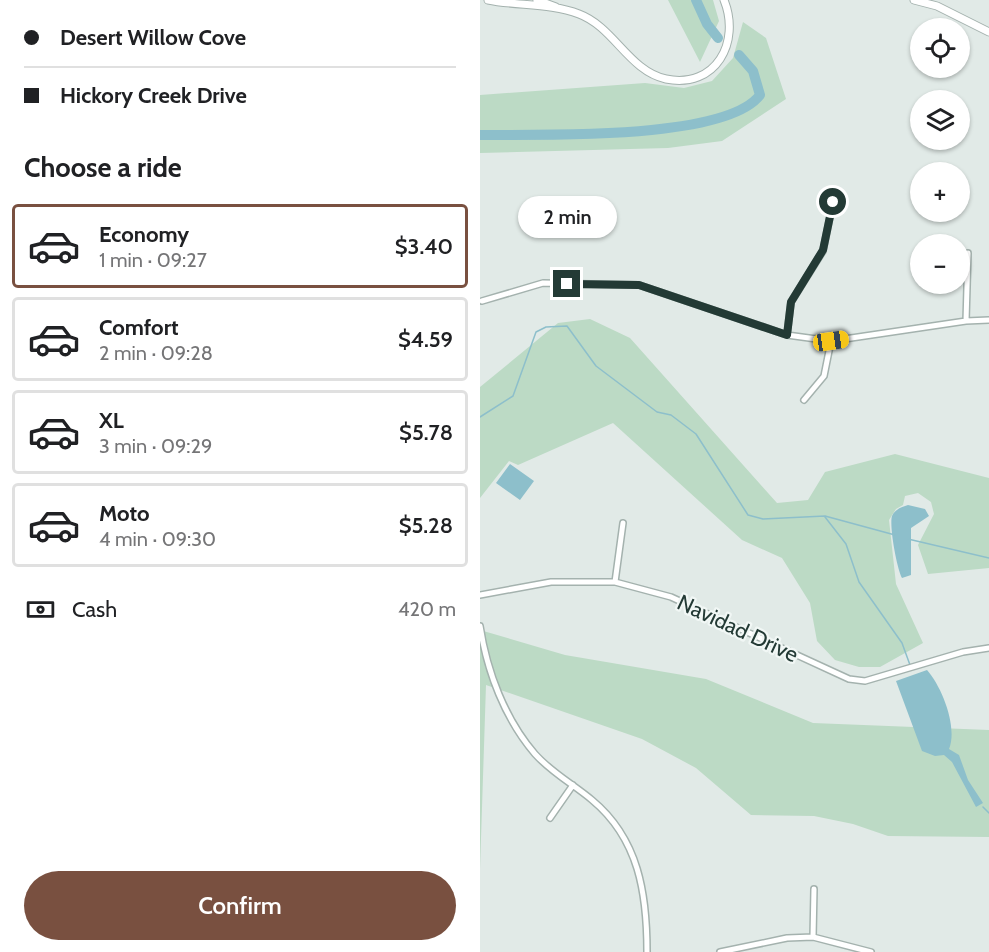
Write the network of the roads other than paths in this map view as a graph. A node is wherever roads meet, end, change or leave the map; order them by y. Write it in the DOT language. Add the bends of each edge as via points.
graph roads {
  1 [pos="488,0"];
  2 [pos="537,0"];
  3 [pos="724,0"];
  4 [pos="914,0"];
  5 [pos="561,9"];
  6 [pos="989,32"];
  7 [pos="834,197"];
  8 [pos="967,294"];
  9 [pos="482,301"];
  10 [pos="989,320"];
  11 [pos="966,321"];
  12 [pos="787,335"];
  13 [pos="831,341"];
  14 [pos="804,400"];
  15 [pos="623,523"];
  16 [pos="615,582"];
  17 [pos="480,595"];
  18 [pos="480,626"];
  19 [pos="989,648"];
  20 [pos="573,785"];
  21 [pos="550,818"];
  22 [pos="814,888"];
  23 [pos="813,937"];
  24 [pos="647,952"];
  25 [pos="720,952"];
  26 [pos="871,952"];
  1 -- 5 [label="street"];
  2 -- 5 [label="street"];
  3 -- 5 [label="street" via="731,27 723,56 699,76 678,80 652,75 605,29"];
  4 -- 6 [label="street" via="938,6"];
  7 -- 12 [label="street" via="823,250 791,302"];
  8 -- 11 [label="street"];
  9 -- 12 [label="street" via="543,283 639,285"];
  10 -- 11 [label="street"];
  11 -- 13 [label="street"];
  12 -- 13 [label="street"];
  13 -- 14 [label="street" via="824,376"];
  15 -- 16 [label="street"];
  16 -- 17 [label="street, Navidad Drive" via="551,582"];
  16 -- 19 [label="street, Navidad Drive" via="671,597 849,679 879,679 949,656"];
  18 -- 20 [label="street" via="499,695 513,723 537,756"];
  20 -- 21 [label="street"];
  20 -- 24 [label="street" via="606,813 633,853 646,897"];
  22 -- 23 [label="street"];
  23 -- 25 [label="street" via="787,938"];
  23 -- 26 [label="street"];
}
